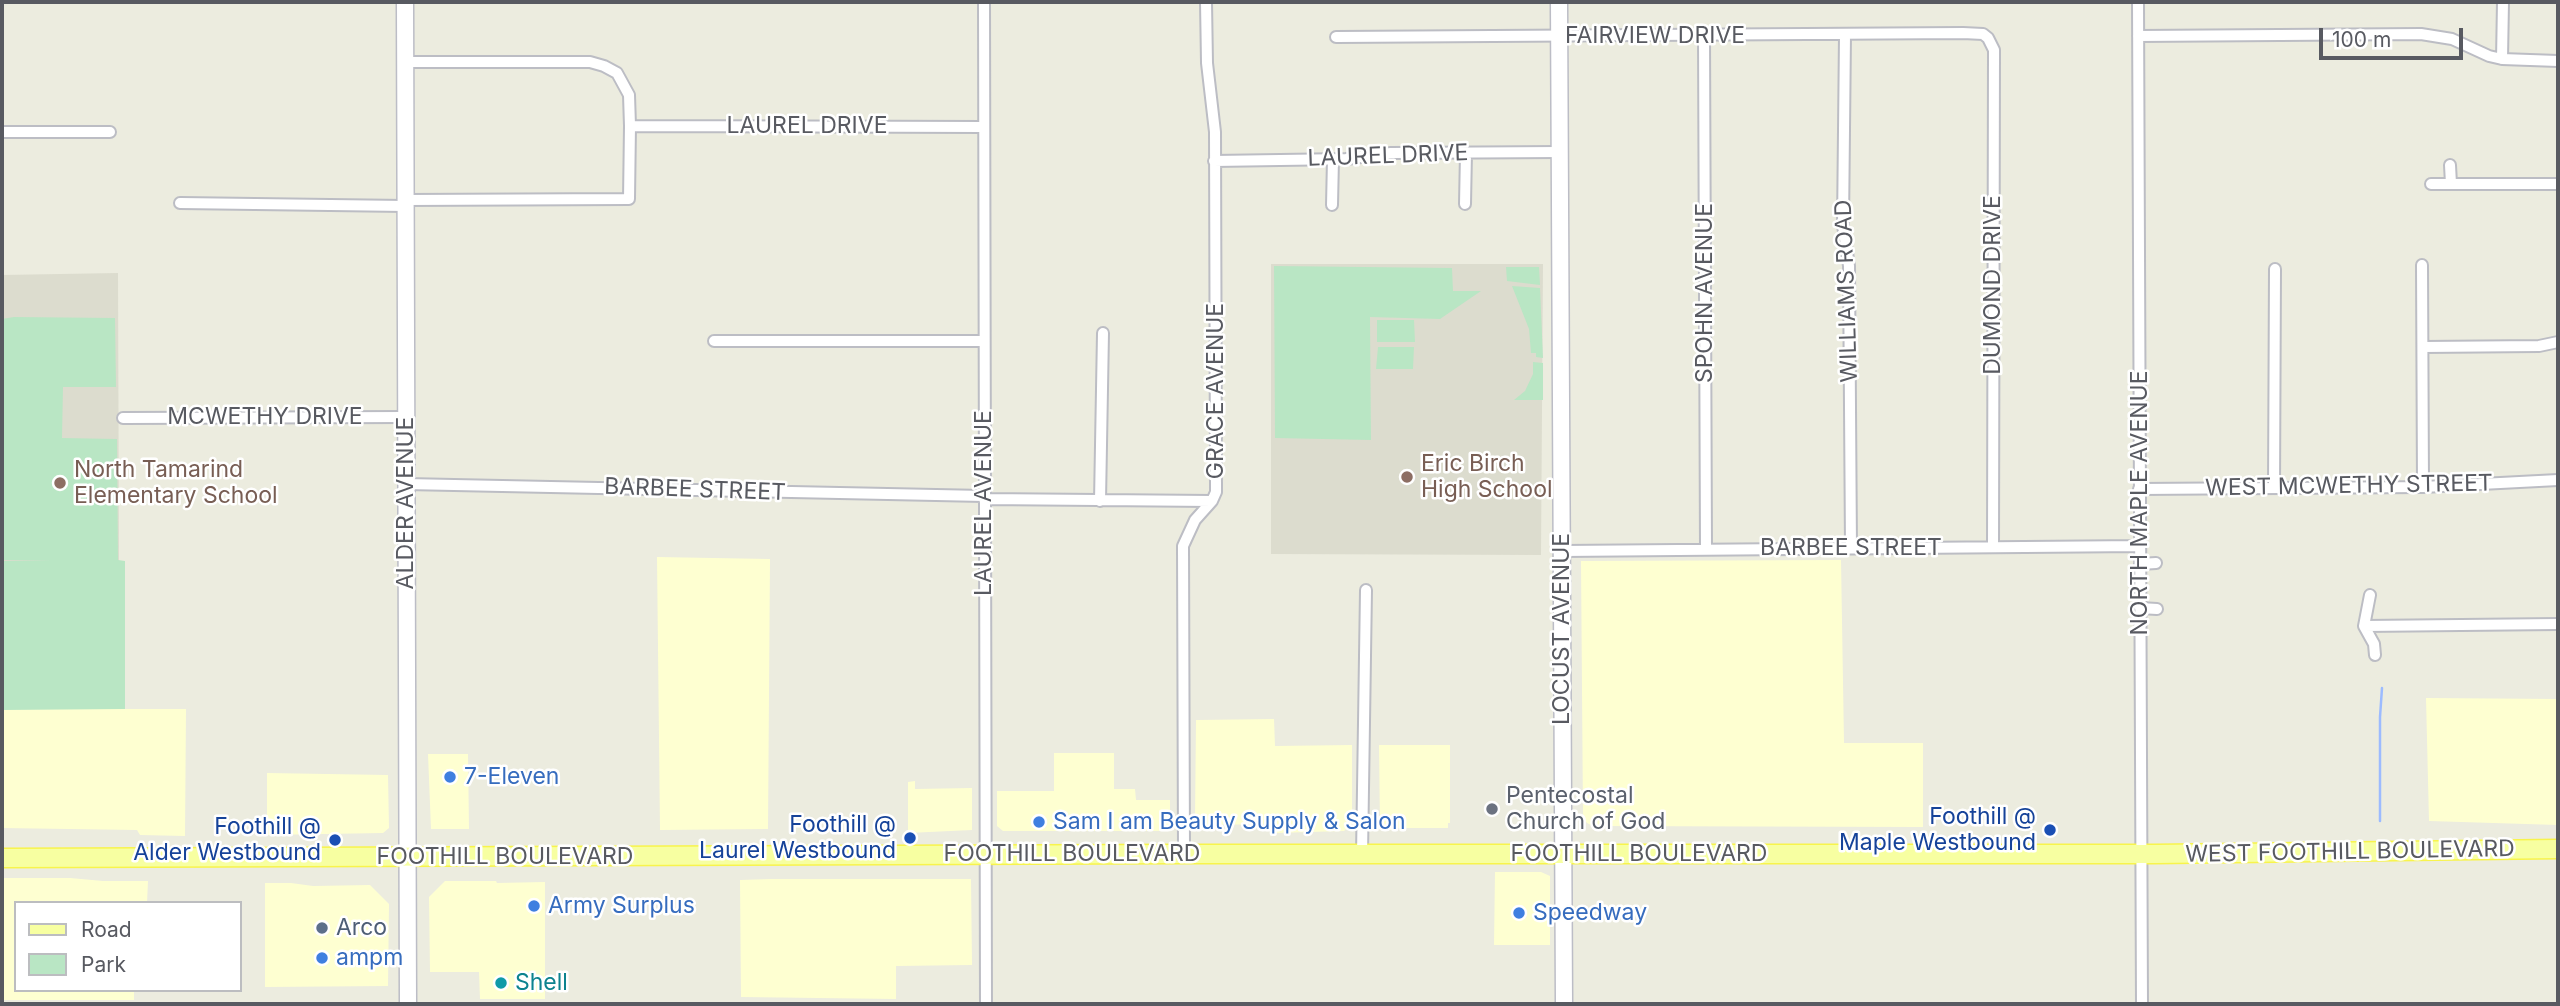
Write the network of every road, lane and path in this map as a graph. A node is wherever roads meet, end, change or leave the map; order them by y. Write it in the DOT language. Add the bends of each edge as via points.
graph roads {
  1 [pos="405,2"];
  2 [pos="984,2"];
  3 [pos="1206,2"];
  4 [pos="1559,2"];
  5 [pos="2138,2"];
  6 [pos="2503,2"];
  7 [pos="1845,34"];
  8 [pos="1975,34"];
  9 [pos="1560,36"];
  10 [pos="1704,36"];
  11 [pos="2138,36"];
  12 [pos="1336,37"];
  13 [pos="2502,59"];
  14 [pos="2558,61"];
  15 [pos="405,62"];
  16 [pos="630,126"];
  17 [pos="984,127"];
  18 [pos="2,132"];
  19 [pos="110,132"];
  20 [pos="1561,152"];
  21 [pos="1466,153"];
  22 [pos="1333,159"];
  23 [pos="1214,161"];
  24 [pos="2450,165"];
  25 [pos="2431,184"];
  26 [pos="2451,184"];
  27 [pos="2558,184"];
  28 [pos="180,203"];
  29 [pos="405,203"];
  30 [pos="1465,204"];
  31 [pos="1332,205"];
  32 [pos="2422,265"];
  33 [pos="2276,269"];
  34 [pos="1103,333"];
  35 [pos="714,341"];
  36 [pos="984,341"];
  37 [pos="2558,342"];
  38 [pos="2423,347"];
  39 [pos="406,416"];
  40 [pos="123,418"];
  41 [pos="2558,480"];
  42 [pos="406,484"];
  43 [pos="2423,487"];
  44 [pos="2274,488"];
  45 [pos="2139,489"];
  46 [pos="984,498"];
  47 [pos="1100,501"];
  48 [pos="1212,501"];
  49 [pos="2140,546"];
  50 [pos="1993,547"];
  51 [pos="1851,548"];
  52 [pos="1706,550"];
  53 [pos="1562,551"];
  54 [pos="2140,564"];
  55 [pos="2156,564"];
  56 [pos="1366,590"];
  57 [pos="2370,595"];
  58 [pos="2140,608"];
  59 [pos="2157,609"];
  60 [pos="2558,624"];
  61 [pos="2364,626"];
  62 [pos="2375,655"];
  63 [pos="2558,849"];
  64 [pos="1184,854"];
  65 [pos="2141,854"];
  66 [pos="984,855"];
  67 [pos="1362,855"];
  68 [pos="1563,855"];
  69 [pos="408,857"];
  70 [pos="2,858"];
  71 [pos="408,1004"];
  72 [pos="986,1004"];
  73 [pos="1564,1004"];
  74 [pos="2142,1004"];
  1 -- 15 [label="street, ALDER AVENUE"];
  2 -- 17 [label="street, LAUREL AVENUE"];
  3 -- 23 [label="street, GRACE AVENUE"];
  4 -- 9 [label="street, LOCUST AVENUE"];
  5 -- 11 [label="street, NORTH MAPLE AVENUE"];
  6 -- 13 [label="street"];
  7 -- 8 [label="street, FAIRVIEW DRIVE"];
  7 -- 10 [label="street, FAIRVIEW DRIVE"];
  7 -- 51 [label="street, WILLIAMS ROAD" via="1843,225 1849,266"];
  8 -- 50 [label="street, DUMOND DRIVE" via="1988,38 1994,50"];
  9 -- 10 [label="street, FAIRVIEW DRIVE"];
  9 -- 12 [label="street, FAIRVIEW DRIVE"];
  9 -- 20 [label="street, LOCUST AVENUE"];
  10 -- 52 [label="street, SPOHN AVENUE"];
  11 -- 13 [label="street" via="2421,34 2452,39"];
  11 -- 45 [label="street, NORTH MAPLE AVENUE"];
  13 -- 14 [label="street"];
  15 -- 16 [label="street" via="604,65 617,73 629,95"];
  15 -- 29 [label="street, ALDER AVENUE"];
  16 -- 17 [label="street, LAUREL DRIVE"];
  16 -- 29 [label="street" via="629,199"];
  17 -- 36 [label="street, LAUREL AVENUE"];
  18 -- 19 [label="street"];
  20 -- 21 [label="street, LAUREL DRIVE"];
  20 -- 53 [label="street, LOCUST AVENUE"];
  21 -- 22 [label="street, LAUREL DRIVE"];
  21 -- 30 [label="street"];
  22 -- 23 [label="street, LAUREL DRIVE"];
  22 -- 31 [label="street"];
  23 -- 48 [label="street, GRACE AVENUE" via="1216,492"];
  24 -- 26 [label="street"];
  25 -- 26 [label="street"];
  26 -- 27 [label="street"];
  28 -- 29 [label="street"];
  29 -- 39 [label="street, ALDER AVENUE"];
  32 -- 38 [label="street"];
  33 -- 44 [label="street"];
  34 -- 47 [label="street"];
  35 -- 36 [label="street"];
  36 -- 46 [label="street, LAUREL AVENUE"];
  37 -- 38 [label="street"];
  38 -- 43 [label="street"];
  39 -- 40 [label="street, MCWETHY DRIVE"];
  39 -- 42 [label="street, ALDER AVENUE"];
  41 -- 43 [label="street, WEST MCWETHY STREET"];
  42 -- 46 [label="street, BARBEE STREET"];
  42 -- 69 [label="street, ALDER AVENUE"];
  43 -- 44 [label="street, WEST MCWETHY STREET"];
  44 -- 45 [label="street, WEST MCWETHY STREET"];
  45 -- 49 [label="street, NORTH MAPLE AVENUE"];
  46 -- 47 [label="street, BARBEE STREET"];
  46 -- 66 [label="street, LAUREL AVENUE"];
  47 -- 48 [label="street, BARBEE STREET"];
  48 -- 64 [label="street, GRACE AVENUE" via="1195,520 1183,546"];
  49 -- 50 [label="street, BARBEE STREET"];
  49 -- 54 [label="street, NORTH MAPLE AVENUE"];
  50 -- 51 [label="street, BARBEE STREET"];
  51 -- 52 [label="street, BARBEE STREET"];
  52 -- 53 [label="street, BARBEE STREET"];
  53 -- 68 [label="street, LOCUST AVENUE"];
  54 -- 55 [label="street"];
  54 -- 58 [label="street, NORTH MAPLE AVENUE"];
  56 -- 67 [label="street"];
  57 -- 61 [label="street"];
  58 -- 59 [label="street"];
  58 -- 65 [label="street, NORTH MAPLE AVENUE"];
  60 -- 61 [label="street"];
  61 -- 62 [label="street"];
  63 -- 65 [label="main road, WEST FOOTHILL BOULEVARD"];
  64 -- 66 [label="main road, FOOTHILL BOULEVARD"];
  64 -- 67 [label="main road, FOOTHILL BOULEVARD"];
  65 -- 68 [label="main road, FOOTHILL BOULEVARD"];
  65 -- 74 [label="street, NORTH MAPLE AVENUE"];
  66 -- 69 [label="main road, FOOTHILL BOULEVARD"];
  66 -- 72 [label="street, LAUREL AVENUE"];
  67 -- 68 [label="main road, FOOTHILL BOULEVARD"];
  68 -- 73 [label="street, LOCUST AVENUE"];
  69 -- 70 [label="main road, FOOTHILL BOULEVARD"];
  69 -- 71 [label="street, ALDER AVENUE"];
}
